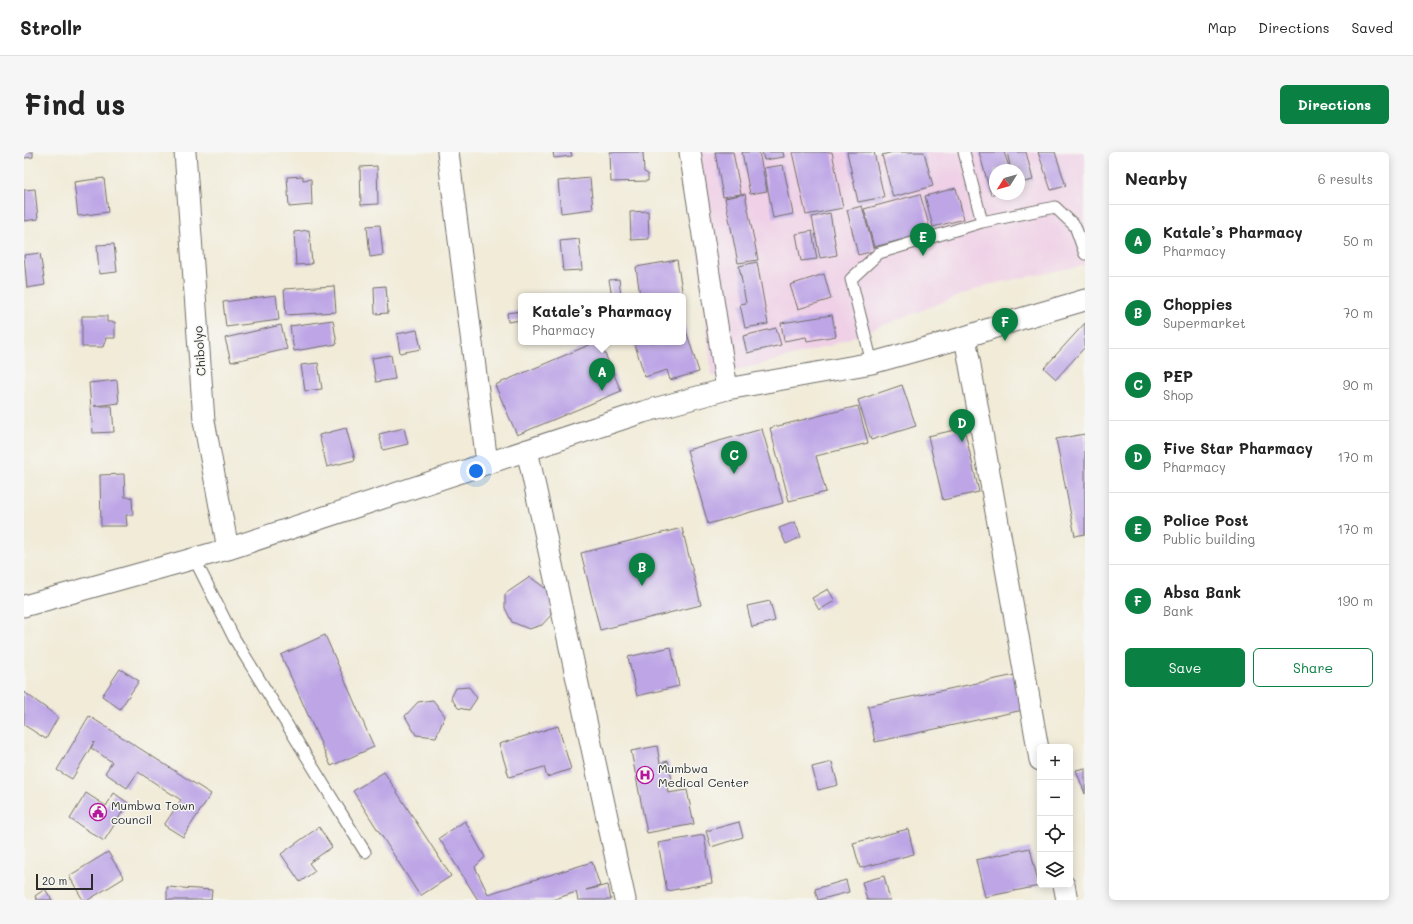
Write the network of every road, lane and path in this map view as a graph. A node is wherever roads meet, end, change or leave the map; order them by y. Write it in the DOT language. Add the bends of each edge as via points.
graph roads {
  1 [pos="185,152"];
  2 [pos="448,152"];
  3 [pos="690,152"];
  4 [pos="964,152"];
  5 [pos="982,222"];
  6 [pos="1085,254"];
  7 [pos="1085,300"];
  8 [pos="965,337"];
  9 [pos="872,364"];
  10 [pos="727,389"];
  11 [pos="527,450"];
  12 [pos="487,463"];
  13 [pos="228,549"];
  14 [pos="194,558"];
  15 [pos="24,606"];
  16 [pos="1037,744"];
  17 [pos="365,852"];
  18 [pos="1065,888"];
  19 [pos="625,900"];
  20 [pos="1067,900"];
  1 -- 13 [label="street, Chibolyo" via="204,421"];
  2 -- 12 [label="street"];
  3 -- 10 [label="street"];
  4 -- 5 [label="lane"];
  5 -- 6 [label="lane" via="1055,207 1075,226"];
  5 -- 9 [label="lane" via="879,253 851,279"];
  7 -- 8 [label="street"];
  8 -- 9 [label="street"];
  8 -- 16 [label="street"];
  9 -- 10 [label="street"];
  10 -- 11 [label="street" via="643,412"];
  11 -- 12 [label="street"];
  11 -- 19 [label="street"];
  12 -- 13 [label="street"];
  13 -- 14 [label="street"];
  14 -- 15 [label="street"];
  14 -- 17 [label="lane" via="234,638"];
  18 -- 20 [label="street"];
}
